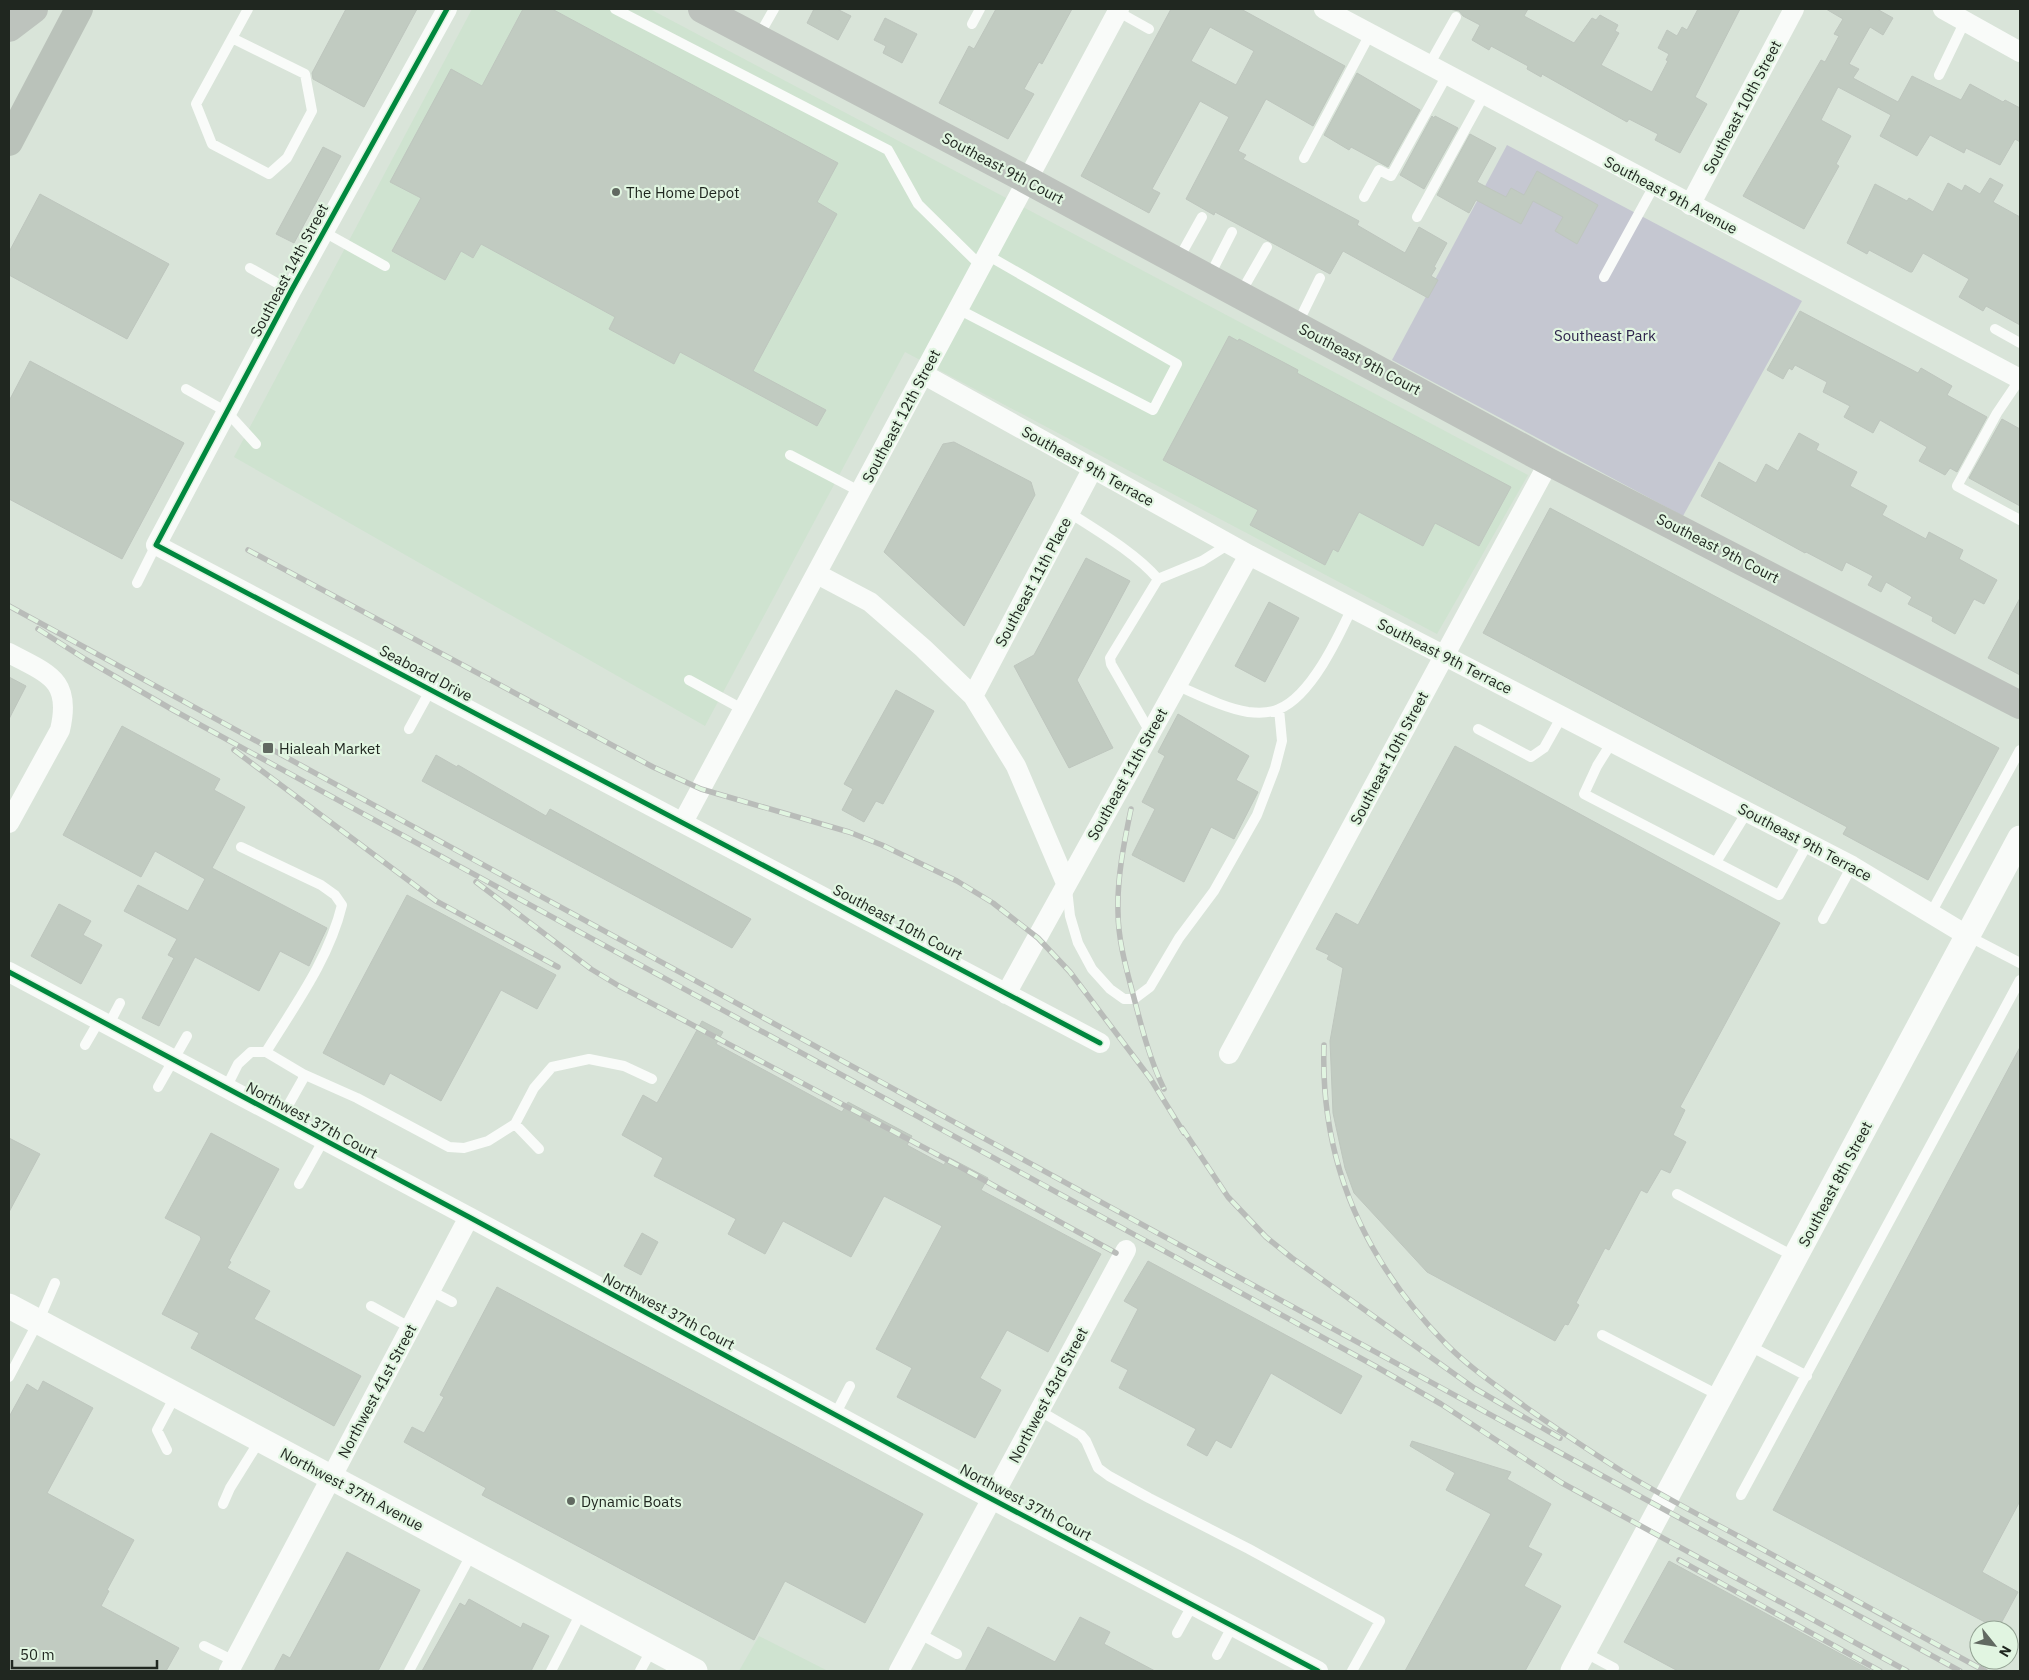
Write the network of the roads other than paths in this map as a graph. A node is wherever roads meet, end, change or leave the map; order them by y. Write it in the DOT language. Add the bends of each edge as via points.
graph roads {
  1 [pos="34,9"];
  2 [pos="79,9"];
  3 [pos="248,9"];
  4 [pos="447,9"];
  5 [pos="614,9"];
  6 [pos="702,9"];
  7 [pos="774,9"];
  8 [pos="980,9"];
  9 [pos="1324,9"];
  10 [pos="1794,9"];
  11 [pos="1943,9"];
  12 [pos="1116,10"];
  13 [pos="1456,17"];
  14 [pos="1965,21"];
  15 [pos="972,24"];
  16 [pos="9,28"];
  17 [pos="1150,30"];
  18 [pos="1370,34"];
  19 [pos="232,38"];
  20 [pos="758,38"];
  21 [pos="2020,52"];
  22 [pos="1429,65"];
  23 [pos="1447,75"];
  24 [pos="1939,75"];
  25 [pos="1484,95"];
  26 [pos="9,142"];
  27 [pos="1304,158"];
  28 [pos="1027,180"];
  29 [pos="1654,186"];
  30 [pos="1364,197"];
  31 [pos="1690,205"];
  32 [pos="1202,216"];
  33 [pos="1418,217"];
  34 [pos="324,232"];
  35 [pos="1232,232"];
  36 [pos="1267,247"];
  37 [pos="984,261"];
  38 [pos="1177,261"];
  39 [pos="385,266"];
  40 [pos="250,268"];
  41 [pos="1604,277"];
  42 [pos="1208,278"];
  43 [pos="1320,278"];
  44 [pos="291,291"];
  45 [pos="1240,295"];
  46 [pos="958,310"];
  47 [pos="1297,326"];
  48 [pos="1995,329"];
  49 [pos="2020,343"];
  50 [pos="924,374"];
  51 [pos="2020,379"];
  52 [pos="186,389"];
  53 [pos="227,412"];
  54 [pos="256,444"];
  55 [pos="790,455"];
  56 [pos="1549,462"];
  57 [pos="1092,468"];
  58 [pos="861,492"];
  59 [pos="1070,513"];
  60 [pos="2020,520"];
  61 [pos="1230,544"];
  62 [pos="156,546"];
  63 [pos="1249,556"];
  64 [pos="817,574"];
  65 [pos="1158,579"];
  66 [pos="137,583"];
  67 [pos="1352,608"];
  68 [pos="9,653"];
  69 [pos="1444,655"];
  70 [pos="689,680"];
  71 [pos="1176,685"];
  72 [pos="431,689"];
  73 [pos="973,696"];
  74 [pos="2020,704"];
  75 [pos="1278,709"];
  76 [pos="744,710"];
  77 [pos="1562,716"];
  78 [pos="409,729"];
  79 [pos="1478,729"];
  80 [pos="1150,732"];
  81 [pos="1612,742"];
  82 [pos="2020,750"];
  83 [pos="1747,812"];
  84 [pos="683,822"];
  85 [pos="9,823"];
  86 [pos="2020,838"];
  87 [pos="1808,843"];
  88 [pos="241,847"];
  89 [pos="1716,862"];
  90 [pos="1852,866"];
  91 [pos="1066,883"];
  92 [pos="1931,913"];
  93 [pos="1822,919"];
  94 [pos="1968,936"];
  95 [pos="2020,964"];
  96 [pos="9,972"];
  97 [pos="2020,980"];
  98 [pos="1006,994"];
  99 [pos="120,1003"];
  100 [pos="103,1023"];
  101 [pos="187,1036"];
  102 [pos="1100,1043"];
  103 [pos="86,1045"];
  104 [pos="266,1052"];
  105 [pos="1229,1054"];
  106 [pos="173,1061"];
  107 [pos="303,1074"];
  108 [pos="652,1079"];
  109 [pos="158,1087"];
  110 [pos="226,1088"];
  111 [pos="281,1118"];
  112 [pos="515,1124"];
  113 [pos="323,1141"];
  114 [pos="539,1149"];
  115 [pos="299,1184"];
  116 [pos="1677,1194"];
  117 [pos="469,1217"];
  118 [pos="1126,1250"];
  119 [pos="1796,1257"];
  120 [pos="55,1283"];
  121 [pos="431,1291"];
  122 [pos="452,1302"];
  123 [pos="9,1306"];
  124 [pos="371,1306"];
  125 [pos="38,1322"];
  126 [pos="412,1328"];
  127 [pos="1602,1335"];
  128 [pos="1748,1345"];
  129 [pos="1807,1376"];
  130 [pos="9,1377"];
  131 [pos="850,1386"];
  132 [pos="175,1396"];
  133 [pos="1721,1397"];
  134 [pos="1040,1411"];
  135 [pos="835,1415"];
  136 [pos="260,1440"];
  137 [pos="167,1450"];
  138 [pos="331,1478"];
  139 [pos="1741,1495"];
  140 [pos="993,1499"];
  141 [pos="223,1504"];
  142 [pos="472,1553"];
  143 [pos="1193,1604"];
  144 [pos="582,1611"];
  145 [pos="1234,1625"];
  146 [pos="1177,1633"];
  147 [pos="920,1634"];
  148 [pos="204,1646"];
  149 [pos="652,1648"];
  150 [pos="957,1654"];
  151 [pos="1217,1655"];
  152 [pos="1578,1661"];
  153 [pos="231,1666"];
  154 [pos="1614,1668"];
  155 [pos="410,1671"];
  156 [pos="551,1671"];
  157 [pos="640,1671"];
  158 [pos="695,1671"];
  159 [pos="899,1671"];
  160 [pos="1318,1671"];
  161 [pos="1352,1671"];
  1 -- 16 [label="highway"];
  2 -- 26 [label="highway"];
  3 -- 19 [label="lane"];
  4 -- 34 [label="street, Southeast 14th Street"];
  5 -- 37 [label="lane" via="888,150 918,204"];
  6 -- 20 [label="main road, Southeast 9th Court" via="729,19"];
  7 -- 20 [label="lane"];
  8 -- 15 [label="lane"];
  9 -- 18 [label="street, Southeast 9th Avenue"];
  10 -- 31 [label="street, Southeast 10th Street"];
  11 -- 14 [label="street"];
  12 -- 17 [label="lane"];
  12 -- 28 [label="street, Southeast 12th Street"];
  13 -- 22 [label="lane"];
  14 -- 21 [label="street"];
  14 -- 24 [label="lane"];
  18 -- 22 [label="street, Southeast 9th Avenue"];
  18 -- 27 [label="lane"];
  19 -- 19 [label="lane" via="304,74 312,111 288,158 269,174 212,144 196,104"];
  20 -- 28 [label="main road, Southeast 9th Court"];
  22 -- 23 [label="street, Southeast 9th Avenue"];
  23 -- 25 [label="street, Southeast 9th Avenue"];
  23 -- 30 [label="lane" via="1391,176 1379,170"];
  25 -- 29 [label="street, Southeast 9th Avenue"];
  25 -- 33 [label="lane"];
  28 -- 37 [label="street, Southeast 12th Street"];
  28 -- 38 [label="main road, Southeast 9th Court"];
  29 -- 31 [label="street, Southeast 9th Avenue"];
  29 -- 41 [label="lane"];
  31 -- 51 [label="street, Southeast 9th Avenue"];
  32 -- 38 [label="lane"];
  34 -- 39 [label="lane"];
  34 -- 44 [label="street, Southeast 14th Street"];
  35 -- 42 [label="lane"];
  36 -- 45 [label="lane"];
  37 -- 46 [label="street, Southeast 12th Street"];
  37 -- 46 [label="lane" via="1177,364 1153,410"];
  38 -- 42 [label="main road, Southeast 9th Court"];
  40 -- 44 [label="lane"];
  42 -- 45 [label="main road, Southeast 9th Court"];
  43 -- 47 [label="lane"];
  44 -- 53 [label="street, Southeast 14th Street"];
  45 -- 47 [label="main road, Southeast 9th Court"];
  46 -- 50 [label="street, Southeast 12th Street"];
  47 -- 56 [label="main road, Southeast 9th Court"];
  48 -- 49 [label="lane"];
  50 -- 57 [label="street, Southeast 9th Terrace"];
  50 -- 58 [label="street, Southeast 12th Street"];
  51 -- 60 [label="lane" via="1997,413 1958,486"];
  52 -- 53 [label="lane"];
  53 -- 54 [label="lane"];
  53 -- 62 [label="street, Southeast 14th Street"];
  55 -- 58 [label="lane"];
  56 -- 69 [label="street, Southeast 10th Street"];
  56 -- 74 [label="main road, Southeast 9th Court"];
  57 -- 59 [label="street, Southeast 11th Place"];
  57 -- 61 [label="street, Southeast 9th Terrace"];
  58 -- 64 [label="street, Southeast 12th Street"];
  59 -- 65 [label="lane"];
  59 -- 73 [label="street, Southeast 11th Place"];
  61 -- 63 [label="street, Southeast 9th Terrace"];
  61 -- 65 [label="lane" via="1202,561"];
  62 -- 66 [label="lane"];
  62 -- 72 [label="street, Seaboard Drive"];
  63 -- 67 [label="street, Southeast 9th Terrace"];
  63 -- 71 [label="street, Southeast 11th Street"];
  64 -- 73 [label="street" via="870,602"];
  64 -- 76 [label="street, Southeast 12th Street"];
  65 -- 80 [label="lane" via="1110,658"];
  67 -- 69 [label="street, Southeast 9th Terrace"];
  67 -- 75 [label="lane" via="1313,678 1296,697"];
  68 -- 85 [label="street" via="50,676 64,697 64,713 60,730"];
  69 -- 77 [label="street, Southeast 9th Terrace"];
  69 -- 105 [label="street, Southeast 10th Street"];
  70 -- 76 [label="lane"];
  71 -- 75 [label="lane" via="1247,712"];
  71 -- 80 [label="street, Southeast 11th Street"];
  72 -- 78 [label="lane"];
  72 -- 84 [label="street, Seaboard Drive"];
  73 -- 91 [label="street" via="1016,766"];
  75 -- 91 [label="lane" via="1282,741 1257,815 1214,891 1179,938 1150,987 1134,999 1124,999 1092,969 1078,943 1070,916"];
  76 -- 84 [label="street, Southeast 12th Street"];
  77 -- 79 [label="lane" via="1544,748 1531,757"];
  77 -- 81 [label="street, Southeast 9th Terrace"];
  80 -- 91 [label="street, Southeast 11th Street"];
  81 -- 83 [label="street, Southeast 9th Terrace"];
  81 -- 89 [label="lane" via="1596,766 1584,794"];
  82 -- 92 [label="lane"];
  83 -- 87 [label="street, Southeast 9th Terrace"];
  83 -- 89 [label="lane"];
  84 -- 98 [label="street, Southeast 10th Court"];
  86 -- 94 [label="street, Southeast 8th Street"];
  87 -- 89 [label="lane" via="1779,895"];
  87 -- 90 [label="street, Southeast 9th Terrace"];
  88 -- 104 [label="lane" via="321,885 342,905 325,954"];
  90 -- 92 [label="street, Southeast 9th Terrace"];
  90 -- 93 [label="lane"];
  91 -- 98 [label="street, Southeast 11th Street"];
  92 -- 94 [label="street, Southeast 9th Terrace"];
  94 -- 95 [label="lane"];
  94 -- 119 [label="street, Southeast 8th Street"];
  96 -- 100 [label="street, Northwest 37th Court"];
  97 -- 129 [label="lane"];
  98 -- 102 [label="street, Southeast 10th Court"];
  99 -- 100 [label="lane"];
  100 -- 103 [label="lane"];
  100 -- 106 [label="street, Northwest 37th Court"];
  101 -- 106 [label="lane"];
  104 -- 107 [label="lane"];
  104 -- 110 [label="lane" via="251,1052 238,1064"];
  106 -- 109 [label="lane"];
  106 -- 110 [label="street, Northwest 37th Court"];
  107 -- 111 [label="lane"];
  107 -- 112 [label="lane" via="357,1098 449,1147 464,1148 488,1141"];
  108 -- 112 [label="lane" via="624,1066 588,1059 552,1067 534,1088"];
  110 -- 111 [label="street, Northwest 37th Court"];
  111 -- 113 [label="street, Northwest 37th Court"];
  112 -- 114 [label="lane"];
  113 -- 115 [label="lane"];
  113 -- 117 [label="street, Northwest 37th Court"];
  116 -- 119 [label="lane"];
  117 -- 121 [label="street, Northwest 41st Street"];
  117 -- 135 [label="street, Northwest 37th Court"];
  118 -- 134 [label="street, Northwest 43rd Street"];
  119 -- 128 [label="street, Southeast 8th Street"];
  120 -- 125 [label="lane"];
  121 -- 122 [label="lane"];
  121 -- 126 [label="street, Northwest 41st Street"];
  123 -- 125 [label="street, Northwest 37th Avenue"];
  124 -- 126 [label="lane"];
  125 -- 130 [label="lane"];
  125 -- 132 [label="street, Northwest 37th Avenue"];
  126 -- 138 [label="street, Northwest 41st Street"];
  127 -- 133 [label="lane"];
  128 -- 129 [label="lane"];
  128 -- 133 [label="street, Southeast 8th Street"];
  129 -- 139 [label="lane"];
  131 -- 135 [label="lane"];
  132 -- 136 [label="street, Northwest 37th Avenue"];
  132 -- 137 [label="lane" via="157,1430"];
  133 -- 152 [label="street, Southeast 8th Street"];
  134 -- 140 [label="street, Northwest 43rd Street"];
  134 -- 161 [label="lane" via="1081,1435 1098,1468 1108,1476 1380,1621"];
  135 -- 140 [label="street, Northwest 37th Court"];
  136 -- 138 [label="street, Northwest 37th Avenue"];
  136 -- 141 [label="lane"];
  138 -- 142 [label="street, Northwest 37th Avenue"];
  138 -- 153 [label="street, Northwest 41st Street"];
  140 -- 143 [label="street, Northwest 37th Court"];
  140 -- 147 [label="street, Northwest 43rd Street"];
  142 -- 144 [label="street, Northwest 37th Avenue"];
  142 -- 155 [label="lane"];
  143 -- 145 [label="street, Northwest 37th Court"];
  143 -- 146 [label="lane"];
  144 -- 149 [label="street, Northwest 37th Avenue"];
  144 -- 156 [label="lane"];
  145 -- 151 [label="lane"];
  145 -- 160 [label="street, Northwest 37th Court"];
  147 -- 150 [label="lane"];
  147 -- 159 [label="street, Northwest 43rd Street"];
  148 -- 153 [label="lane"];
  149 -- 157 [label="lane"];
  149 -- 158 [label="street, Northwest 37th Avenue"];
  152 -- 154 [label="lane"];
}
